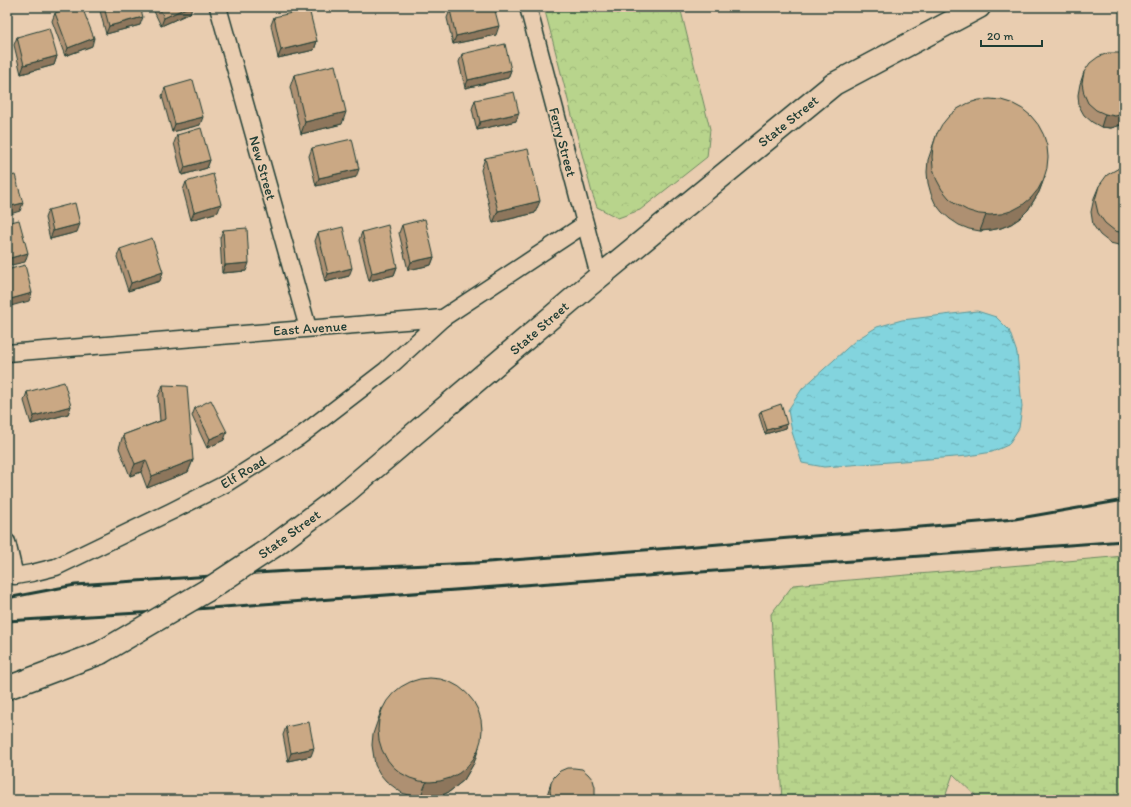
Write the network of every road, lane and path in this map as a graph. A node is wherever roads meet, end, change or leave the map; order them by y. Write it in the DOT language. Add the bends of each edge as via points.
graph roads {
  1 [pos="218,7"];
  2 [pos="528,7"];
  3 [pos="979,7"];
  4 [pos="585,224"];
  5 [pos="600,276"];
  6 [pos="443,318"];
  7 [pos="308,328"];
  8 [pos="7,353"];
  9 [pos="7,542"];
  10 [pos="7,688"];
  1 -- 7 [label="street, New Street"];
  2 -- 4 [label="street, Ferry Street"];
  3 -- 5 [label="street, State Street" via="834,84"];
  4 -- 5 [label="street, Ferry Street"];
  4 -- 6 [label="street, East Avenue"];
  5 -- 10 [label="street, State Street, bridge" via="346,492 274,546 206,591 100,653"];
  6 -- 7 [label="street, East Avenue"];
  6 -- 9 [label="street, Elf Road" via="386,370 299,437 227,483 56,567 15,576"];
  7 -- 8 [label="street, East Avenue"];
}
